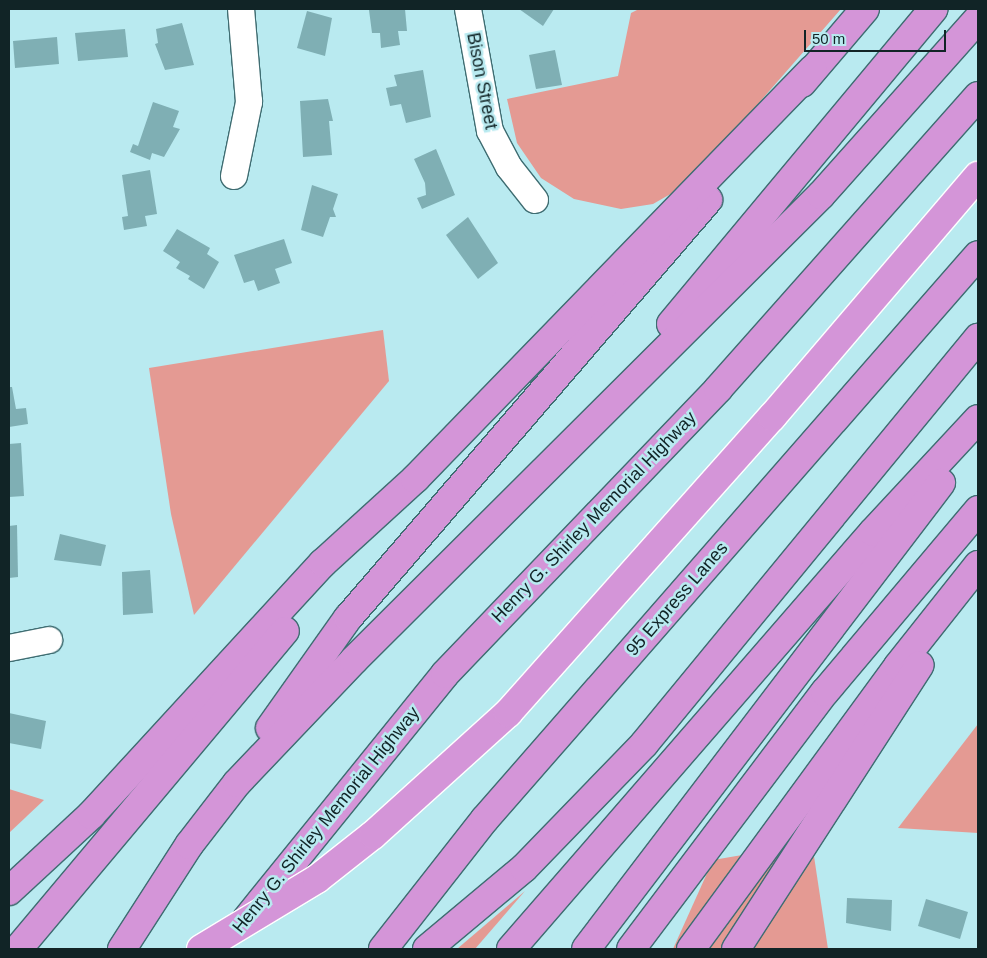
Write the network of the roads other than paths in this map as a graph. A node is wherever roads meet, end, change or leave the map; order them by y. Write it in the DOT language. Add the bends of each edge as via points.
graph roads {
  1 [pos="241,9"];
  2 [pos="468,9"];
  3 [pos="865,9"];
  4 [pos="933,9"];
  5 [pos="978,19"];
  6 [pos="813,69"];
  7 [pos="978,96"];
  8 [pos="234,176"];
  9 [pos="978,176"];
  10 [pos="536,200"];
  11 [pos="978,256"];
  12 [pos="978,338"];
  13 [pos="978,420"];
  14 [pos="978,436"];
  15 [pos="552,462"];
  16 [pos="415,479"];
  17 [pos="978,510"];
  18 [pos="978,565"];
  19 [pos="978,578"];
  20 [pos="50,640"];
  21 [pos="9,648"];
  22 [pos="236,783"];
  23 [pos="9,891"];
  24 [pos="18,949"];
  25 [pos="122,949"];
  26 [pos="201,949"];
  27 [pos="222,949"];
  28 [pos="383,949"];
  29 [pos="427,949"];
  30 [pos="511,949"];
  31 [pos="586,949"];
  32 [pos="631,949"];
  33 [pos="691,949"];
  34 [pos="736,949"];
  1 -- 8 [label="street" via="249,102"];
  2 -- 10 [label="street, Bison Street" via="490,131 509,167"];
  3 -- 6 [label="highway"];
  4 -- 15 [label="highway"];
  5 -- 15 [label="highway" via="821,195"];
  6 -- 16 [label="highway"];
  6 -- 22 [label="highway" via="727,178 348,618 280,711"];
  7 -- 27 [label="highway, Henry G. Shirley Memorial Highway" via="718,389 445,674"];
  9 -- 26 [label="highway, bridge" via="772,417 508,713 428,790 359,846 278,904"];
  11 -- 28 [label="highway, 95 Express Lanes" via="485,819"];
  12 -- 29 [label="highway" via="712,663 585,809 524,868"];
  13 -- 30 [label="highway" via="873,532"];
  14 -- 31 [label="highway"];
  15 -- 22 [label="highway"];
  16 -- 23 [label="highway" via="323,563 91,815"];
  16 -- 24 [label="highway"];
  17 -- 32 [label="highway" via="838,677"];
  18 -- 33 [label="highway" via="898,666"];
  19 -- 34 [label="highway"];
  20 -- 21 [label="street"];
  22 -- 25 [label="highway" via="189,844"];
}
